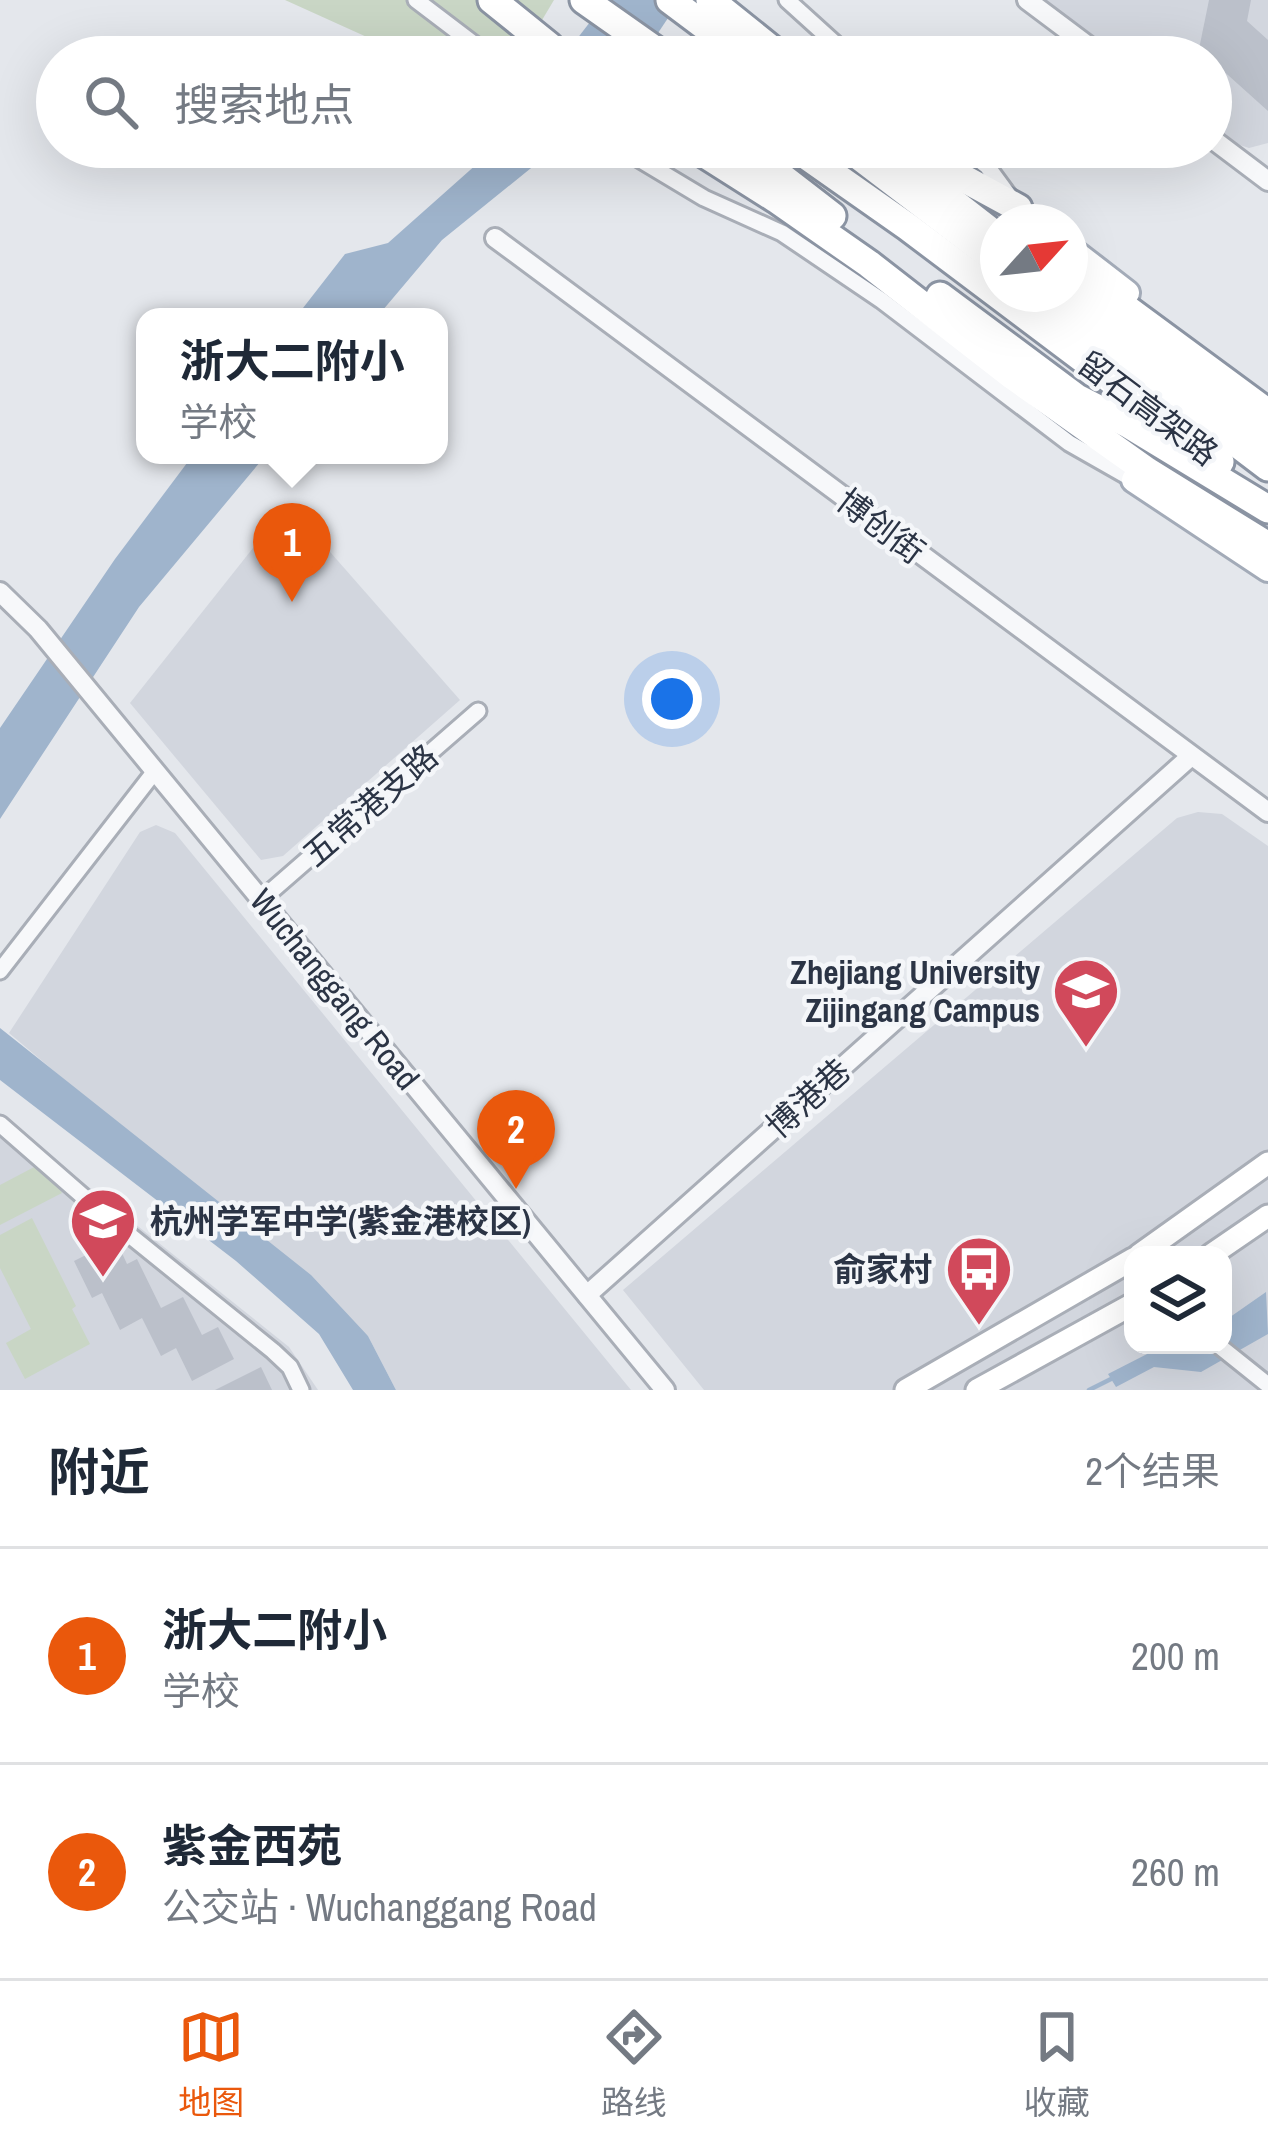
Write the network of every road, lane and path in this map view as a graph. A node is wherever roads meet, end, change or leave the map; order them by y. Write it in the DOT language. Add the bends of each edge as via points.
graph roads {
  1 [pos="416,0"];
  2 [pos="492,0"];
  3 [pos="572,0"];
  4 [pos="584,0"];
  5 [pos="656,0"];
  6 [pos="670,0"];
  7 [pos="787,0"];
  8 [pos="1027,0"];
  9 [pos="713,3"];
  10 [pos="463,36"];
  11 [pos="538,36"];
  12 [pos="610,36"];
  13 [pos="635,36"];
  14 [pos="703,36"];
  15 [pos="718,36"];
  16 [pos="755,36"];
  17 [pos="827,36"];
  18 [pos="1075,36"];
  19 [pos="1232,152"];
  20 [pos="654,168"];
  21 [pos="725,168"];
  22 [pos="771,168"];
  23 [pos="824,168"];
  24 [pos="875,168"];
  25 [pos="909,168"];
  26 [pos="941,168"];
  27 [pos="988,168"];
  28 [pos="1265,173"];
  29 [pos="1000,204"];
  30 [pos="1012,204"];
  31 [pos="980,223"];
  32 [pos="495,238"];
  33 [pos="980,248"];
  34 [pos="1088,264"];
  35 [pos="1088,284"];
  36 [pos="1088,303"];
  37 [pos="1064,312"];
  38 [pos="1138,331"];
  39 [pos="1013,376"];
  40 [pos="1268,400"];
  41 [pos="1268,413"];
  42 [pos="1268,440"];
  43 [pos="1268,467"];
  44 [pos="1134,480"];
  45 [pos="1268,499"];
  46 [pos="1268,509"];
  47 [pos="1268,546"];
  48 [pos="1268,569"];
  49 [pos="0,592"];
  50 [pos="478,711"];
  51 [pos="1190,757"];
  52 [pos="155,771"];
  53 [pos="1268,812"];
  54 [pos="261,900"];
  55 [pos="0,971"];
  56 [pos="0,1124"];
  57 [pos="1268,1163"];
  58 [pos="1268,1216"];
  59 [pos="1151,1246"];
  60 [pos="1224,1246"];
  61 [pos="1124,1264"];
  62 [pos="587,1295"];
  63 [pos="1124,1309"];
  64 [pos="1229,1354"];
  65 [pos="1268,1384"];
  66 [pos="302,1390"];
  67 [pos="665,1390"];
  68 [pos="905,1390"];
  69 [pos="977,1390"];
  1 -- 10 [label="street"];
  2 -- 11 [label="highway"];
  3 -- 12 [label="highway"];
  4 -- 13 [label="highway"];
  5 -- 14 [label="highway"];
  6 -- 15 [label="highway"];
  7 -- 17 [label="street"];
  8 -- 18 [label="street"];
  9 -- 16 [label="highway"];
  19 -- 28 [label="street"];
  20 -- 44 [label="street" via="782,233 1069,442"];
  21 -- 39 [label="highway"];
  22 -- 46 [label="highway" via="1077,398"];
  23 -- 45 [label="highway, 留石高架路"];
  24 -- 33 [label="highway"];
  25 -- 31 [label="highway"];
  26 -- 29 [label="highway"];
  27 -- 30 [label="street"];
  32 -- 51 [label="street, 博创街"];
  34 -- 40 [label="main road"];
  35 -- 38 [label="highway"];
  36 -- 38 [label="highway"];
  37 -- 43 [label="highway, 留石高架路"];
  38 -- 41 [label="highway"];
  38 -- 42 [label="highway"];
  39 -- 44 [label="highway"];
  39 -- 47 [label="highway"];
  44 -- 48 [label="main road"];
  49 -- 52 [label="street, Wuchanggang Road"];
  50 -- 54 [label="street, 五常港支路"];
  51 -- 53 [label="street, 博创街"];
  51 -- 62 [label="street, 博港巷"];
  52 -- 54 [label="street, Wuchanggang Road"];
  52 -- 55 [label="street"];
  54 -- 62 [label="street, Wuchanggang Road"];
  56 -- 66 [label="street" via="273,1351"];
  57 -- 59 [label="main road"];
  58 -- 60 [label="main road"];
  61 -- 68 [label="main road"];
  62 -- 67 [label="street, Wuchanggang Road"];
  63 -- 69 [label="main road"];
  64 -- 65 [label="street"];
}
